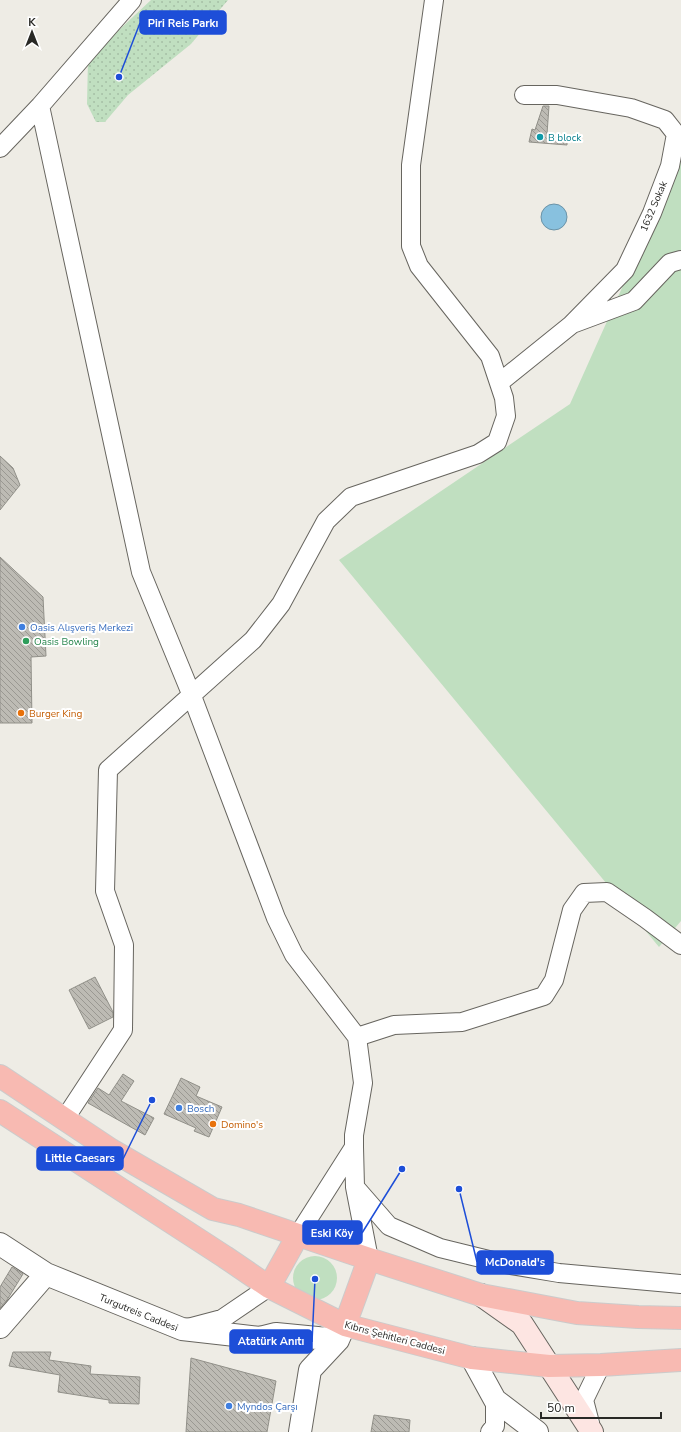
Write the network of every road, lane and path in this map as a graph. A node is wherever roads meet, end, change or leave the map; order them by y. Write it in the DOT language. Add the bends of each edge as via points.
graph roads {
  1 [pos="132,0"];
  2 [pos="434,0"];
  3 [pos="524,95"];
  4 [pos="40,106"];
  5 [pos="0,148"];
  6 [pos="681,260"];
  7 [pos="571,325"];
  8 [pos="499,383"];
  9 [pos="192,696"];
  10 [pos="681,945"];
  11 [pos="357,1037"];
  12 [pos="0,1076"];
  13 [pos="0,1111"];
  14 [pos="64,1120"];
  15 [pos="354,1147"];
  16 [pos="355,1187"];
  17 [pos="298,1235"];
  18 [pos="0,1244"];
  19 [pos="369,1259"];
  20 [pos="46,1274"];
  21 [pos="681,1284"];
  22 [pos="269,1287"];
  23 [pos="481,1295"];
  24 [pos="681,1318"];
  25 [pos="0,1327"];
  26 [pos="182,1330"];
  27 [pos="342,1333"];
  28 [pos="472,1358"];
  29 [pos="681,1360"];
  30 [pos="601,1365"];
  31 [pos="549,1366"];
  32 [pos="496,1400"];
  33 [pos="300,1432"];
  34 [pos="490,1432"];
  35 [pos="537,1432"];
  36 [pos="592,1432"];
  1 -- 4 [label="street"];
  2 -- 8 [label="street" via="411,164 411,246 419,266 490,356"];
  3 -- 7 [label="street, 1632 Sokak" via="557,95 631,108 666,120 676,134 670,166 652,213 625,270"];
  4 -- 5 [label="street"];
  4 -- 9 [label="street" via="142,572"];
  6 -- 7 [label="street" via="670,263 634,301"];
  7 -- 8 [label="street, 1632 Sokak"];
  8 -- 9 [label="street" via="506,416 497,442 478,454 351,497 326,521 281,604 253,640"];
  9 -- 11 [label="street" via="276,918 294,955"];
  9 -- 14 [label="street" via="108,770 105,891 124,945 123,1030"];
  10 -- 11 [label="street" via="607,892 584,893 572,910 554,980 544,996 462,1022 394,1025"];
  11 -- 15 [label="street" via="363,1083"];
  12 -- 14 [label="highway"];
  13 -- 22 [label="highway, Kıbrıs Şehitleri Caddesi"];
  14 -- 17 [label="highway" via="213,1209"];
  15 -- 16 [label="street"];
  15 -- 17 [label="street"];
  16 -- 19 [label="street"];
  16 -- 21 [label="street" via="389,1226 440,1248 506,1264 559,1273"];
  17 -- 19 [label="highway"];
  17 -- 22 [label="highway"];
  18 -- 20 [label="street, Turgutreis Caddesi"];
  19 -- 23 [label="highway"];
  19 -- 27 [label="highway"];
  20 -- 25 [label="street"];
  20 -- 26 [label="street, Turgutreis Caddesi"];
  22 -- 26 [label="street" via="222,1319"];
  22 -- 27 [label="highway, Kıbrıs Şehitleri Caddesi"];
  23 -- 24 [label="highway" via="577,1313"];
  23 -- 31 [label="main road" via="522,1324"];
  26 -- 27 [label="street, Turgutreis Caddesi" via="260,1338 276,1334"];
  27 -- 28 [label="highway, Kıbrıs Şehitleri Caddesi"];
  27 -- 33 [label="street" via="310,1370"];
  28 -- 31 [label="highway, Kıbrıs Şehitleri Caddesi"];
  28 -- 32 [label="street"];
  29 -- 30 [label="highway, Kıbrıs Şehitleri Caddesi"];
  30 -- 31 [label="highway, Kıbrıs Şehitleri Caddesi"];
  30 -- 36 [label="street" via="584,1400"];
  31 -- 36 [label="main road"];
  32 -- 34 [label="street" via="495,1426"];
  32 -- 35 [label="street"];
}
